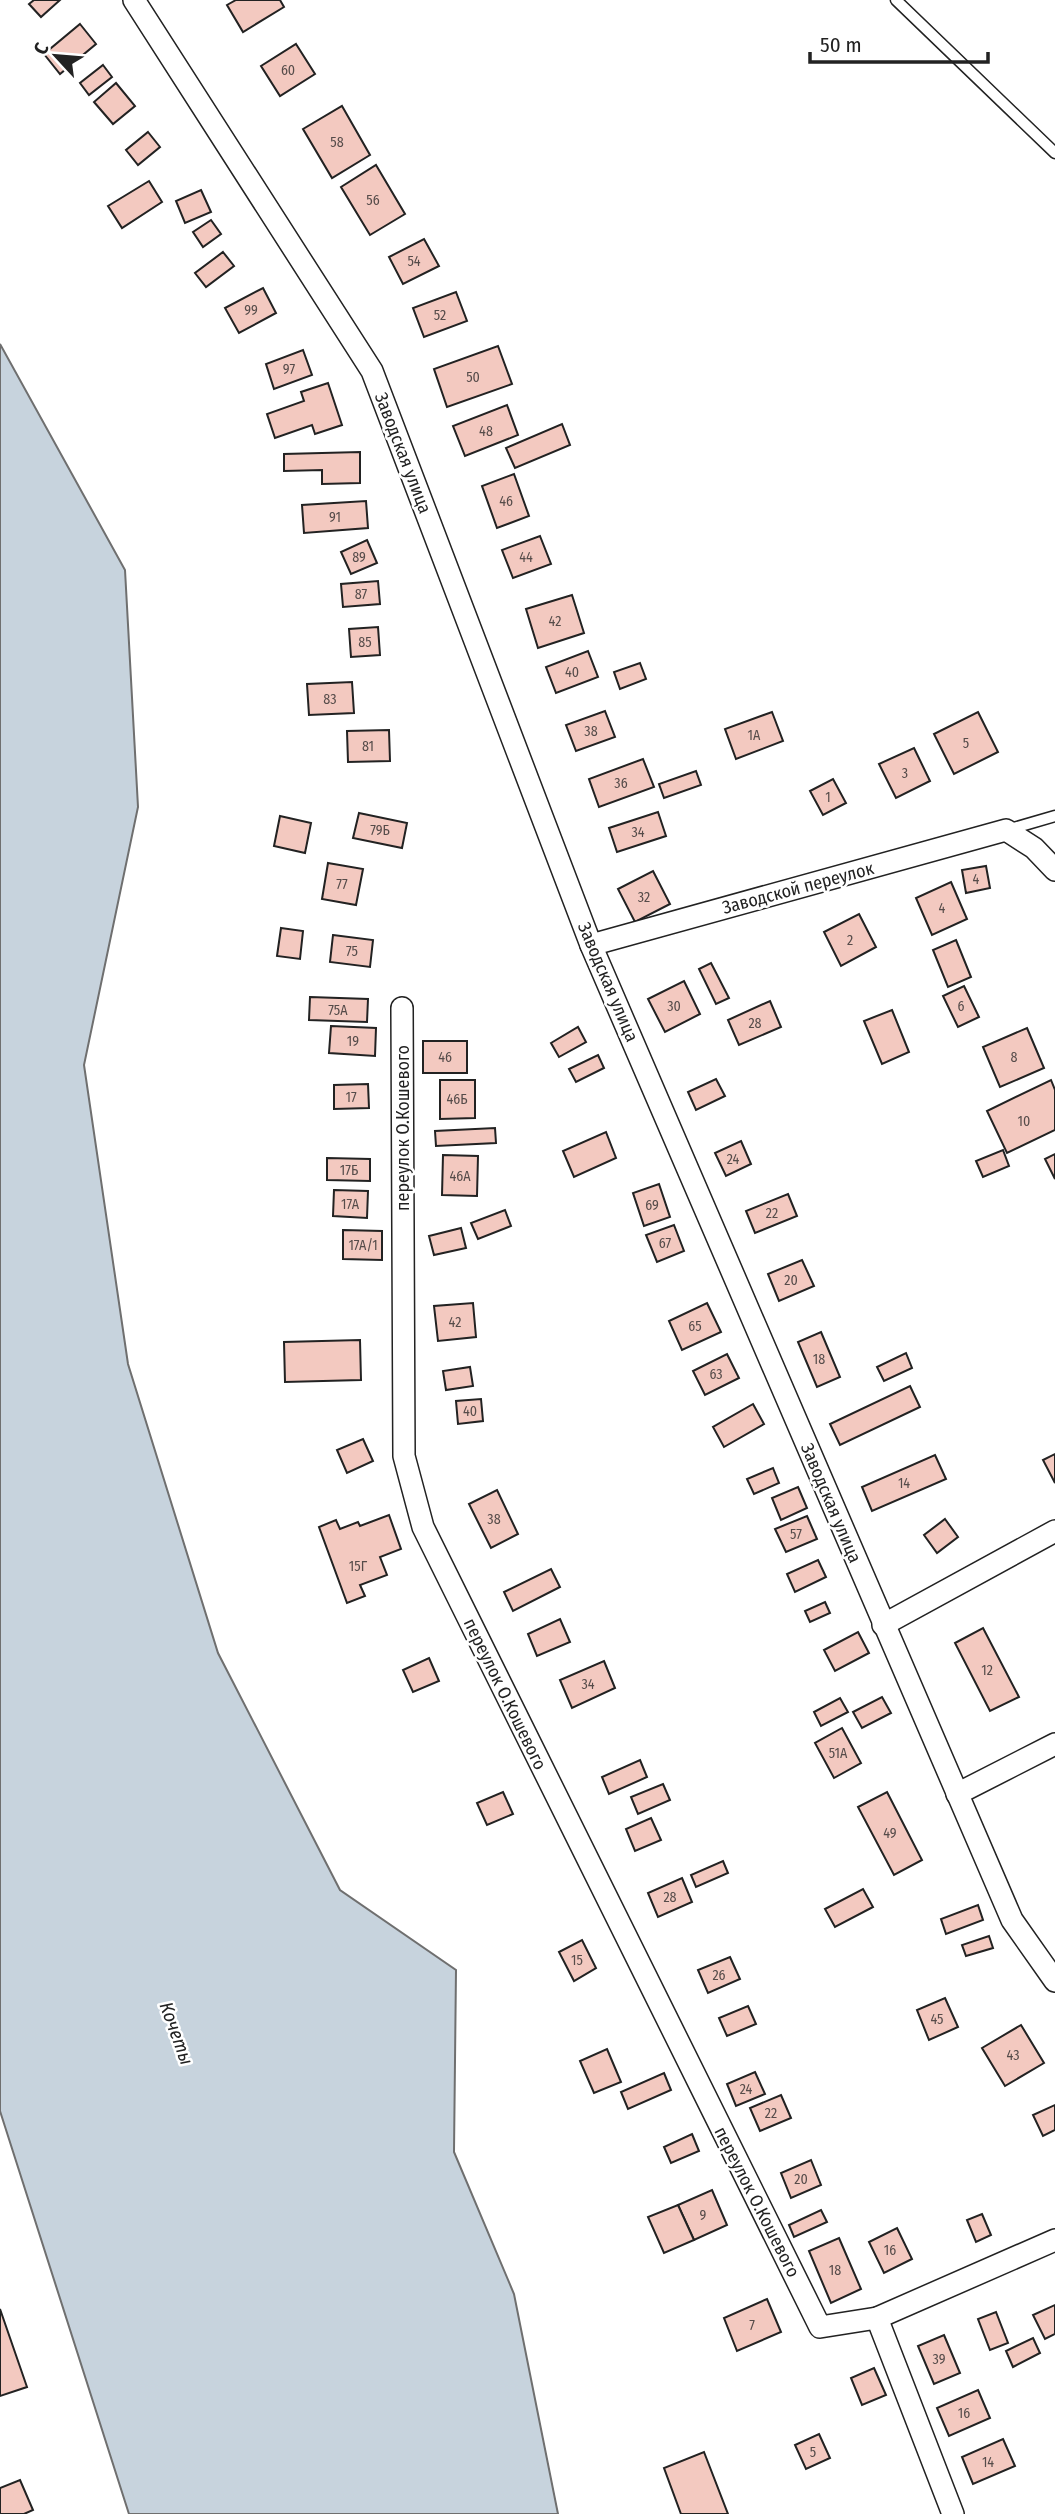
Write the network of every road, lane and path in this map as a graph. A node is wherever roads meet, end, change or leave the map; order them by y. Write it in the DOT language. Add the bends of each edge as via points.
graph roads {
  1 [pos="134,0"];
  2 [pos="897,0"];
  3 [pos="1054,147"];
  4 [pos="1055,816"];
  5 [pos="1006,830"];
  6 [pos="1055,870"];
  7 [pos="591,945"];
  8 [pos="402,1009"];
  9 [pos="1055,1531"];
  10 [pos="883,1625"];
  11 [pos="1055,1744"];
  12 [pos="957,1794"];
  13 [pos="1055,1981"];
  14 [pos="1055,2240"];
  15 [pos="877,2318"];
  16 [pos="953,2514"];
  1 -- 7 [label="street, Заводская улица" via="372,371"];
  2 -- 3 [label="lane"];
  4 -- 5 [label="lane, Заводской переулок"];
  5 -- 6 [label="street" via="1034,848"];
  5 -- 7 [label="street, Заводской переулок"];
  7 -- 10 [label="street, Заводская улица"];
  8 -- 15 [label="street, переулок О.Кошевого" via="404,1456 423,1527 820,2327"];
  9 -- 10 [label="street"];
  10 -- 12 [label="street, Заводская улица"];
  11 -- 12 [label="street"];
  12 -- 13 [label="street, Заводская улица" via="1012,1920"];
  14 -- 15 [label="street"];
  15 -- 16 [label="street"];
}
